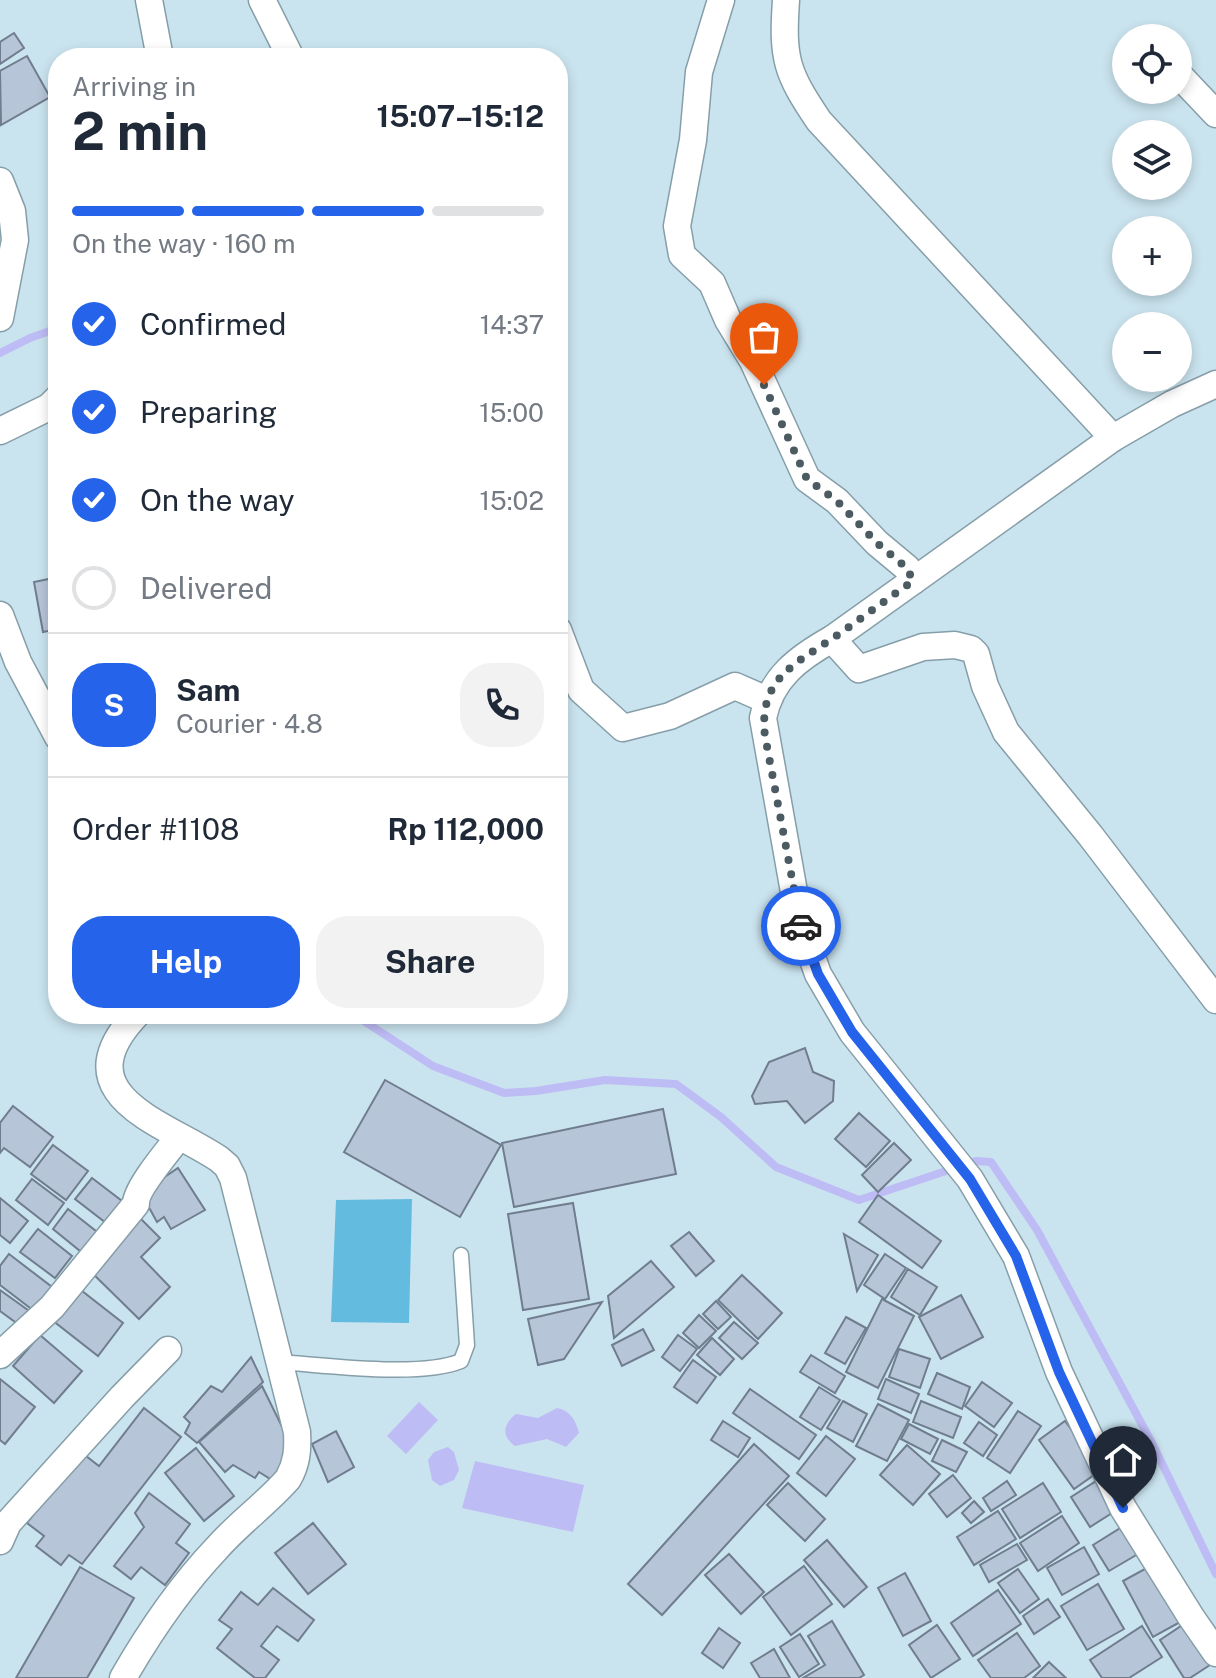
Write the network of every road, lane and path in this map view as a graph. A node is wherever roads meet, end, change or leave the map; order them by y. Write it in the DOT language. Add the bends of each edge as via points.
graph roads {
  1 [pos="149,0"];
  2 [pos="262,0"];
  3 [pos="721,0"];
  4 [pos="786,0"];
  5 [pos="158,48"];
  6 [pos="286,48"];
  7 [pos="1192,89"];
  8 [pos="1216,114"];
  9 [pos="0,181"];
  10 [pos="0,318"];
  11 [pos="1216,384"];
  12 [pos="48,407"];
  13 [pos="0,431"];
  14 [pos="1113,438"];
  15 [pos="913,581"];
  16 [pos="0,615"];
  17 [pos="832,639"];
  18 [pos="568,656"];
  19 [pos="767,700"];
  20 [pos="48,718"];
  21 [pos="1216,1000"];
  22 [pos="129,1024"];
  23 [pos="178,1138"];
  24 [pos="461,1255"];
  25 [pos="168,1350"];
  26 [pos="0,1355"];
  27 [pos="278,1362"];
  28 [pos="0,1541"];
  29 [pos="1216,1653"];
  30 [pos="123,1678"];
  1 -- 5 [label="street"];
  2 -- 6 [label="street"];
  3 -- 15 [label="street" via="699,72 677,226 682,255 712,283 807,479 907,568"];
  4 -- 14 [label="street" via="785,51 792,78 819,121"];
  7 -- 8 [label="street"];
  9 -- 10 [label="street" via="12,211 15,240"];
  11 -- 14 [label="street"];
  12 -- 13 [label="street"];
  14 -- 15 [label="street"];
  15 -- 17 [label="street"];
  16 -- 20 [label="street"];
  17 -- 19 [label="street" via="802,656"];
  17 -- 21 [label="street" via="859,669 923,647 971,649 996,713 1022,755"];
  18 -- 19 [label="street" via="581,690 623,728 670,716 735,686"];
  19 -- 29 [label="street" via="765,736 799,920 818,974 852,1032 970,1179 1016,1256 1059,1372 1123,1508"];
  22 -- 23 [label="street" via="115,1042 112,1079 139,1114"];
  23 -- 26 [label="street" via="127,1216 52,1307"];
  23 -- 27 [label="street" via="219,1159 233,1178"];
  24 -- 27 [label="lane" via="467,1345 461,1361 445,1368 376,1369"];
  25 -- 28 [label="street" via="8,1523"];
  27 -- 30 [label="street" via="297,1432 295,1467 277,1492 179,1590"];
}
